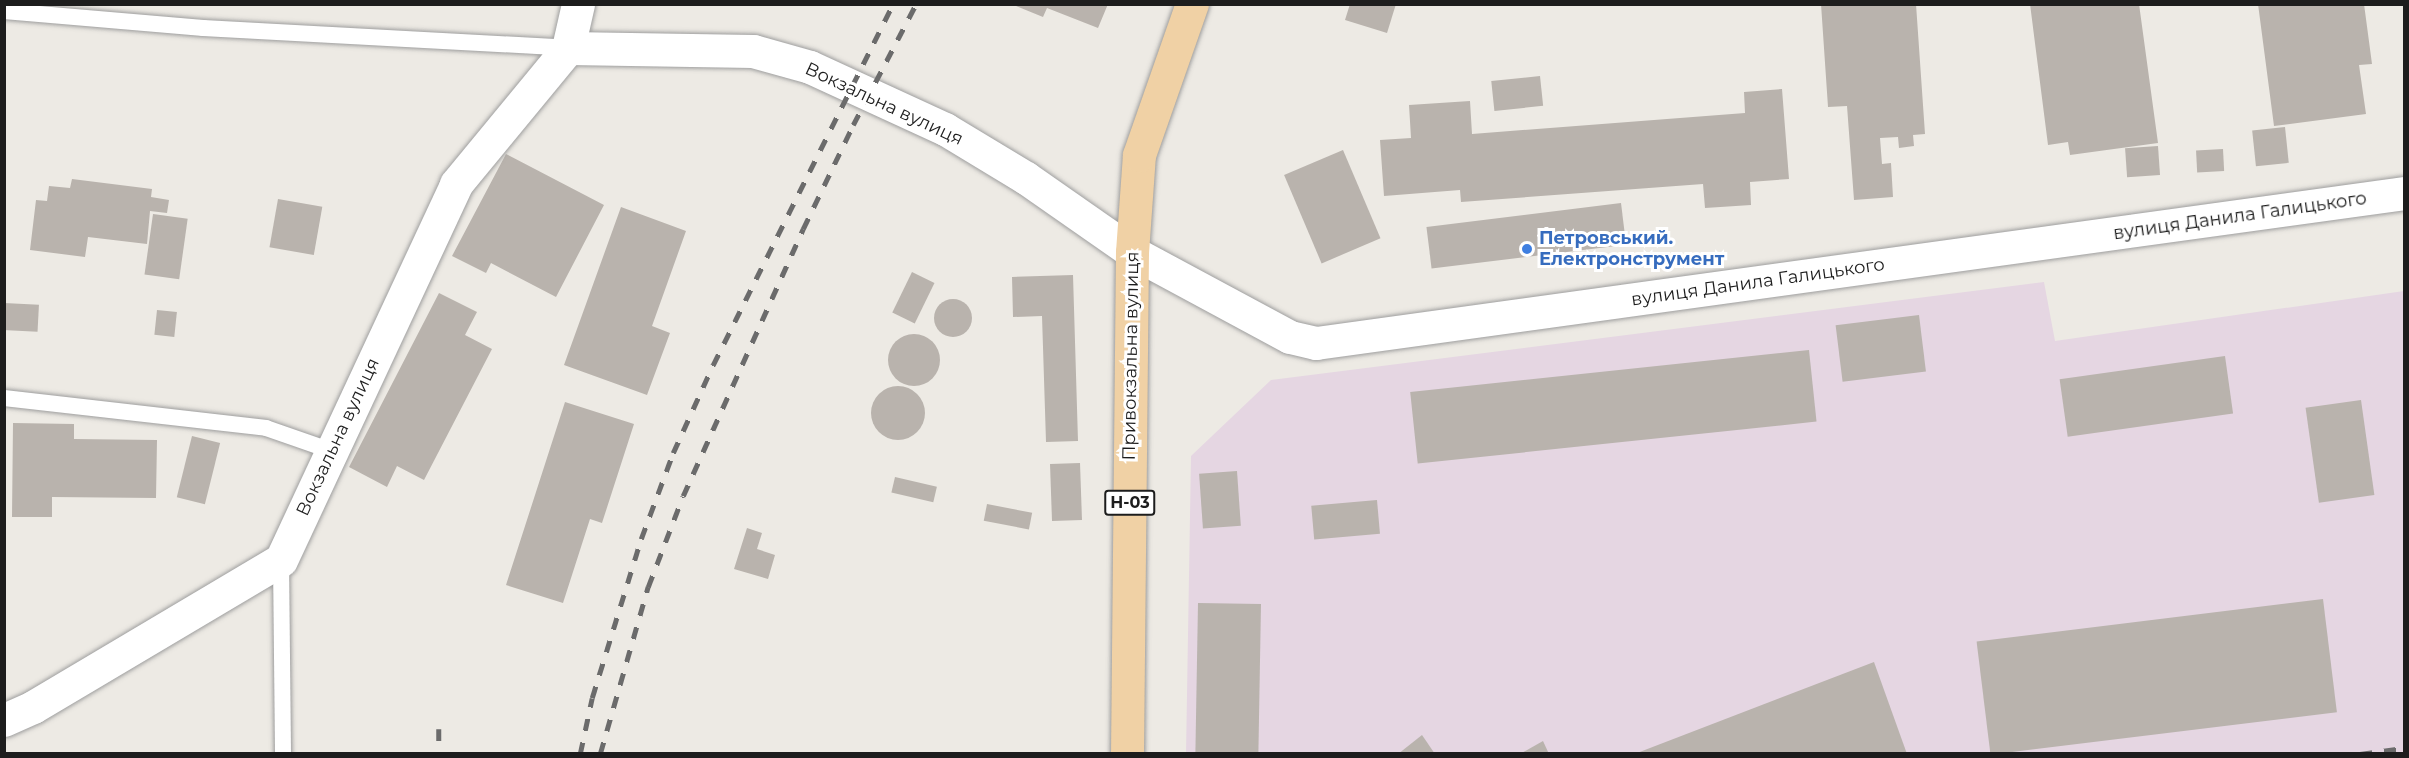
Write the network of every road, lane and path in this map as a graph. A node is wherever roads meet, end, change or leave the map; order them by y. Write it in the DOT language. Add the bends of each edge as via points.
graph roads {
  1 [pos="578,4"];
  2 [pos="1192,4"];
  3 [pos="4,11"];
  4 [pos="568,48"];
  5 [pos="2404,193"];
  6 [pos="1132,252"];
  7 [pos="4,398"];
  8 [pos="332,451"];
  9 [pos="281,560"];
  10 [pos="4,720"];
  11 [pos="283,753"];
  12 [pos="1127,753"];
  1 -- 4 [label="street"];
  2 -- 6 [label="main road, Привокзальна вулиця / Н-03" via="1139,155"];
  3 -- 4 [label="lane, Вокзальна вулиця" via="203,28"];
  4 -- 6 [label="street, Вокзальна вулиця" via="753,51 810,67 945,129 1026,178"];
  4 -- 8 [label="street, Вокзальна вулиця" via="456,184"];
  5 -- 6 [label="street, вулиця Данила Галицького" via="1316,344 1290,337"];
  6 -- 12 [label="main road, Привокзальна вулиця / Н-03"];
  7 -- 8 [label="lane" via="266,428"];
  8 -- 9 [label="street, Вокзальна вулиця"];
  9 -- 10 [label="street" via="33,707"];
  9 -- 11 [label="lane"];
}
